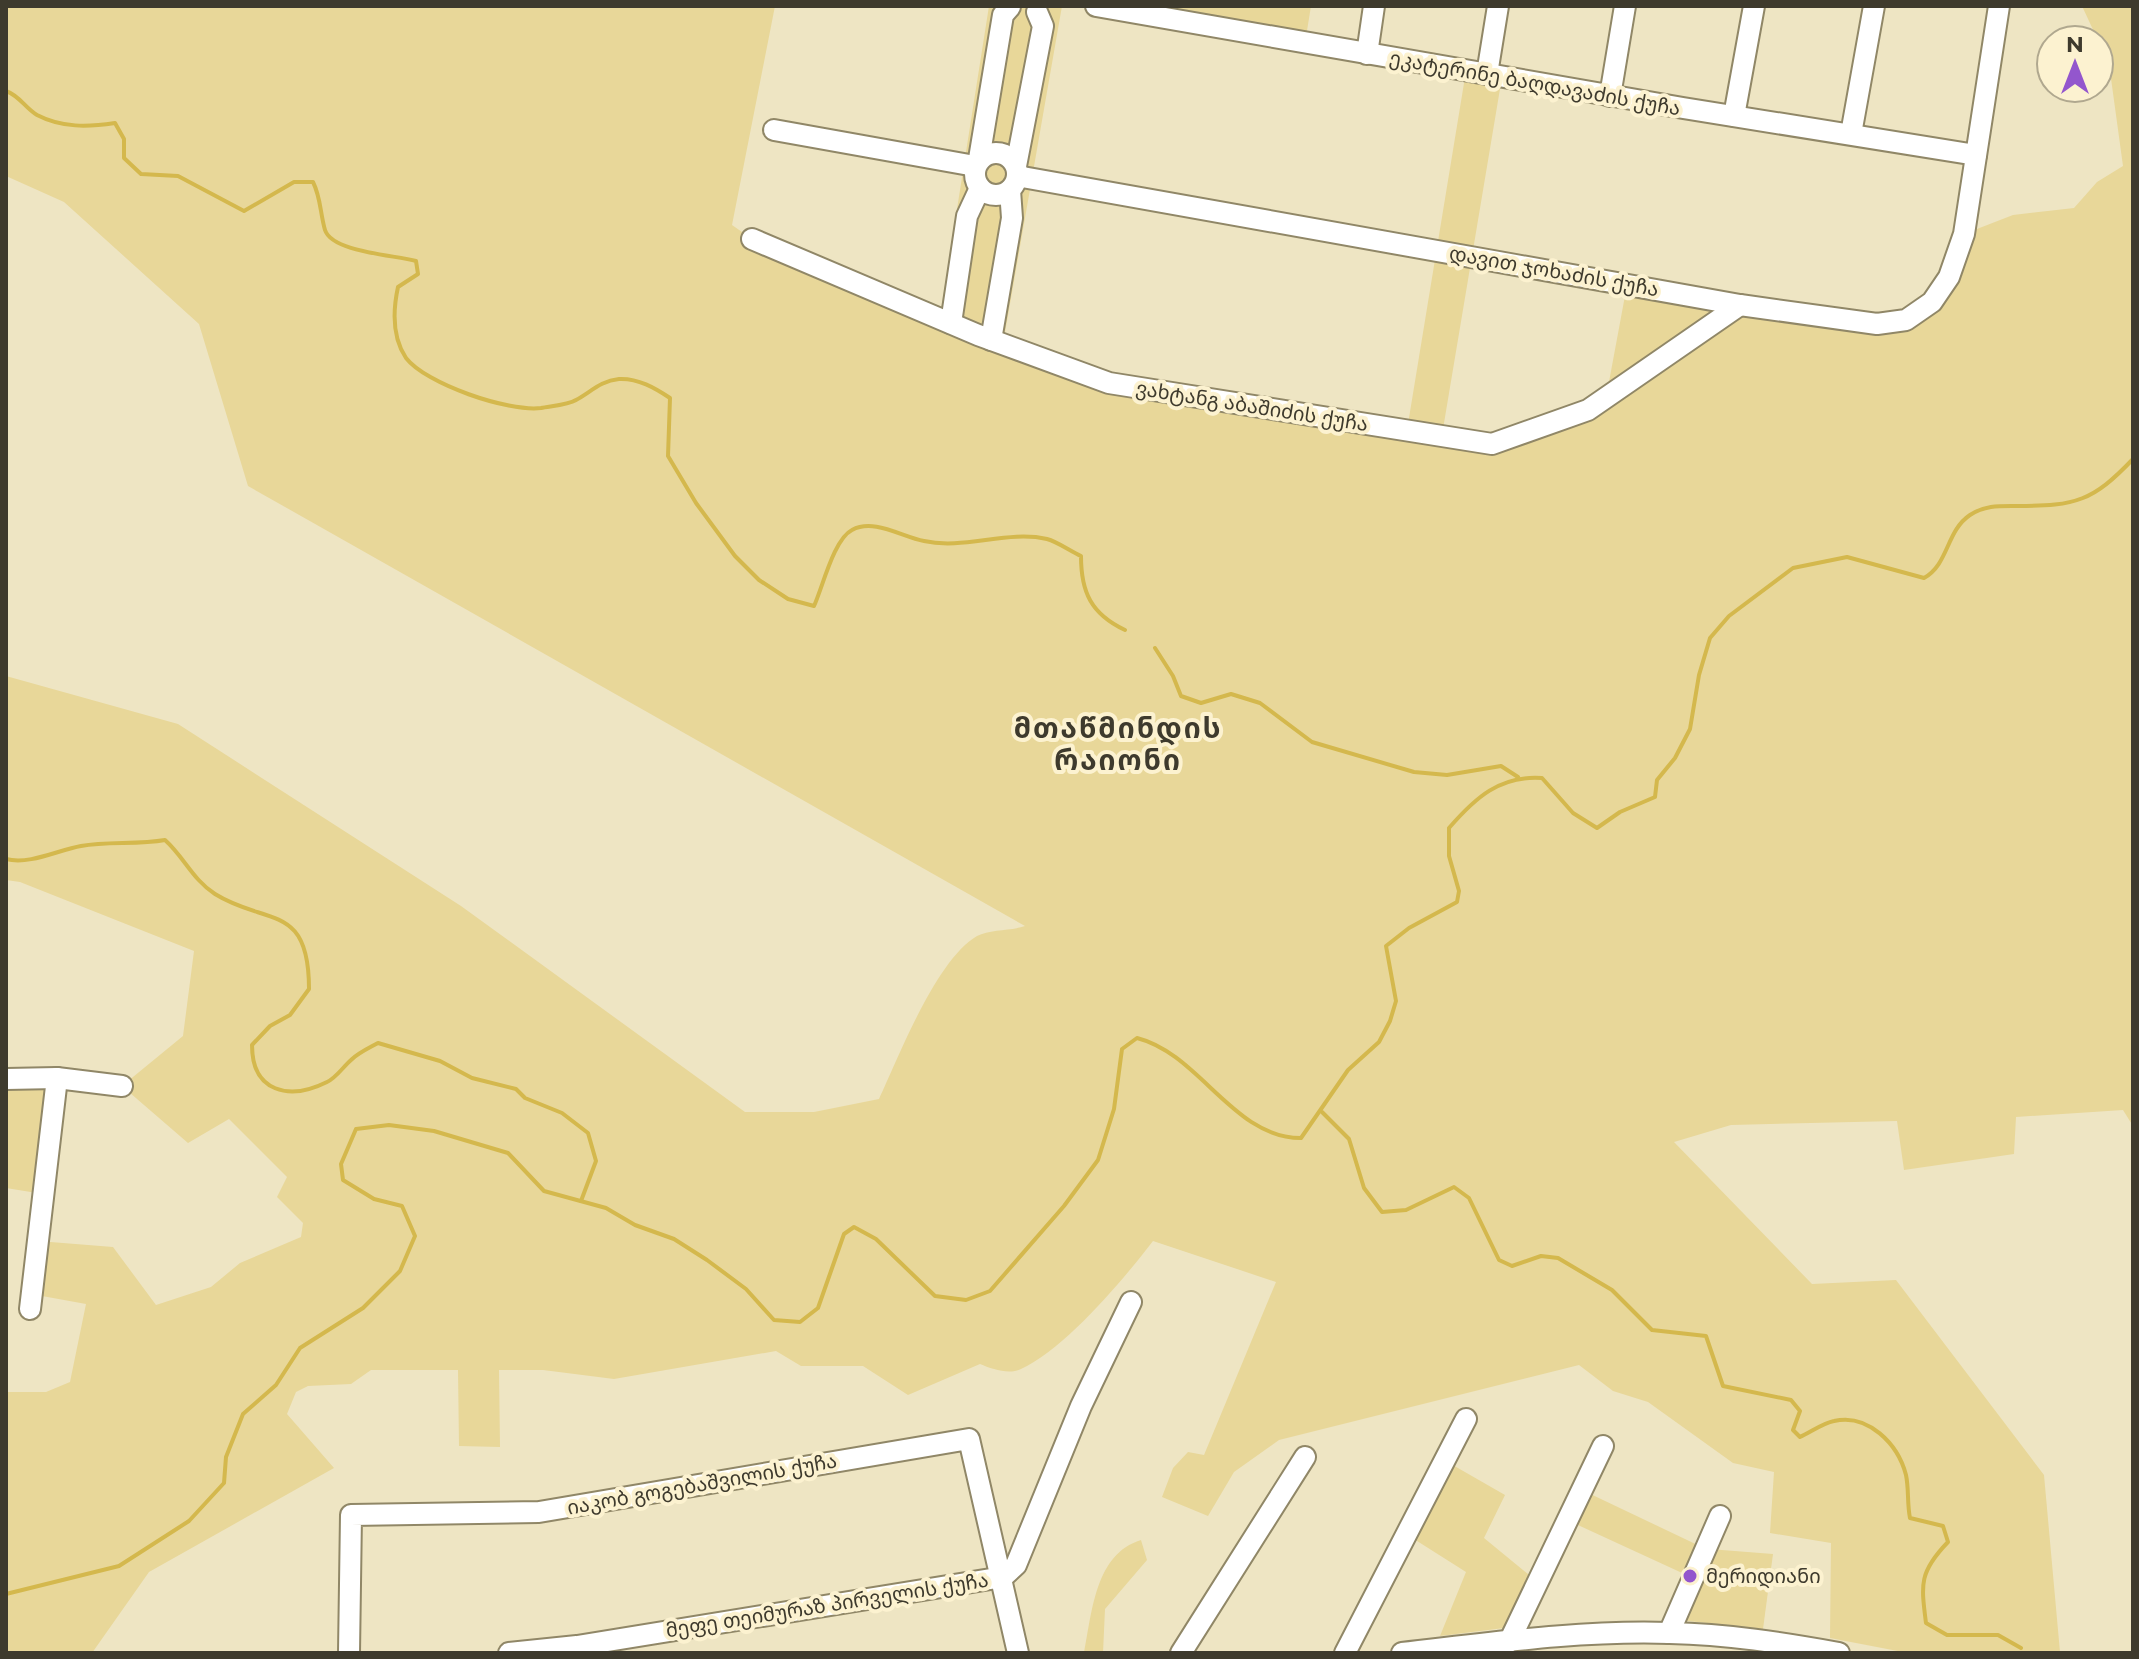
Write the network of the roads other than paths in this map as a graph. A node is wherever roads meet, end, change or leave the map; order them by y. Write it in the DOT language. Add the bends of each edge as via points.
graph roads {
  1 [pos="1096,6"];
  2 [pos="1374,6"];
  3 [pos="1498,6"];
  4 [pos="1625,6"];
  5 [pos="1754,6"];
  6 [pos="1874,6"];
  7 [pos="1999,6"];
  8 [pos="1010,7"];
  9 [pos="1041,9"];
  10 [pos="1367,54"];
  11 [pos="1487,74"];
  12 [pos="1610,96"];
  13 [pos="1734,116"];
  14 [pos="774,130"];
  15 [pos="1851,134"];
  16 [pos="1976,155"];
  17 [pos="977,163"];
  18 [pos="1014,177"];
  19 [pos="980,188"];
  20 [pos="752,239"];
  21 [pos="1740,305"];
  22 [pos="951,323"];
  23 [pos="991,340"];
  24 [pos="57,1078"];
  25 [pos="6,1079"];
  26 [pos="122,1086"];
  27 [pos="1131,1302"];
  28 [pos="30,1309"];
  29 [pos="1466,1419"];
  30 [pos="1603,1446"];
  31 [pos="1305,1457"];
  32 [pos="1720,1516"];
  33 [pos="1003,1577"];
  34 [pos="1669,1633"];
  35 [pos="1509,1642"];
  36 [pos="1752,1645"];
  37 [pos="577,1650"];
  38 [pos="349,1653"];
  39 [pos="509,1653"];
  40 [pos="1018,1653"];
  41 [pos="1181,1653"];
  42 [pos="1345,1653"];
  43 [pos="1402,1653"];
  44 [pos="1839,1653"];
  1 -- 10 [label="street, ეკატერინე ბაღდავაძის ქუჩა"];
  2 -- 10 [label="street"];
  3 -- 11 [label="street"];
  4 -- 12 [label="street"];
  5 -- 13 [label="street"];
  6 -- 15 [label="street"];
  7 -- 16 [label="street, დავით ჯოხაძის ქუჩა"];
  8 -- 9 [label="street" via="1021,14"];
  8 -- 17 [label="street" via="1003,15"];
  9 -- 18 [label="street" via="1043,26"];
  10 -- 11 [label="street, ეკატერინე ბაღდავაძის ქუჩა"];
  11 -- 12 [label="street, ეკატერინე ბაღდავაძის ქუჩა"];
  12 -- 13 [label="street, ეკატერინე ბაღდავაძის ქუჩა"];
  13 -- 15 [label="street, ეკატერინე ბაღდავაძის ქუჩა"];
  14 -- 17 [label="street"];
  15 -- 16 [label="street, ეკატერინე ბაღდავაძის ქუჩა"];
  16 -- 21 [label="street, დავით ჯოხაძის ქუჩა" via="1964,234 1949,277 1932,302 1906,320 1877,324"];
  17 -- 18 [label="street" via="997,152 1006,155"];
  17 -- 19 [label="street" via="974,177"];
  18 -- 19 [label="street" via="993,195"];
  18 -- 21 [label="street, დავით ჯოხაძის ქუჩა"];
  18 -- 23 [label="street"];
  19 -- 22 [label="street" via="967,216"];
  20 -- 22 [label="street, ვახტანგ აბაშიძის ქუჩა"];
  21 -- 23 [label="street, ვახტანგ აბაშიძის ქუჩა" via="1588,410 1492,444 1109,383"];
  22 -- 23 [label="street, ვახტანგ აბაშიძის ქუჩა"];
  24 -- 25 [label="street"];
  24 -- 26 [label="street"];
  24 -- 28 [label="street"];
  27 -- 33 [label="street" via="1081,1406 1016,1565"];
  29 -- 42 [label="street"];
  30 -- 35 [label="street"];
  31 -- 41 [label="street"];
  32 -- 34 [label="street"];
  33 -- 37 [label="street, მეფე თეიმურაზ პირველის ქუჩა"];
  33 -- 38 [label="street, იაკობ გოგებაშვილის ქუჩა" via="969,1439 539,1512 351,1515"];
  33 -- 40 [label="street, იაკობ გოგებაშვილის ქუჩა"];
  34 -- 35 [label="street"];
  34 -- 36 [label="street"];
  35 -- 43 [label="street"];
  36 -- 44 [label="street"];
  37 -- 39 [label="street, მეფე თეიმურაზ პირველის ქუჩა"];
}
